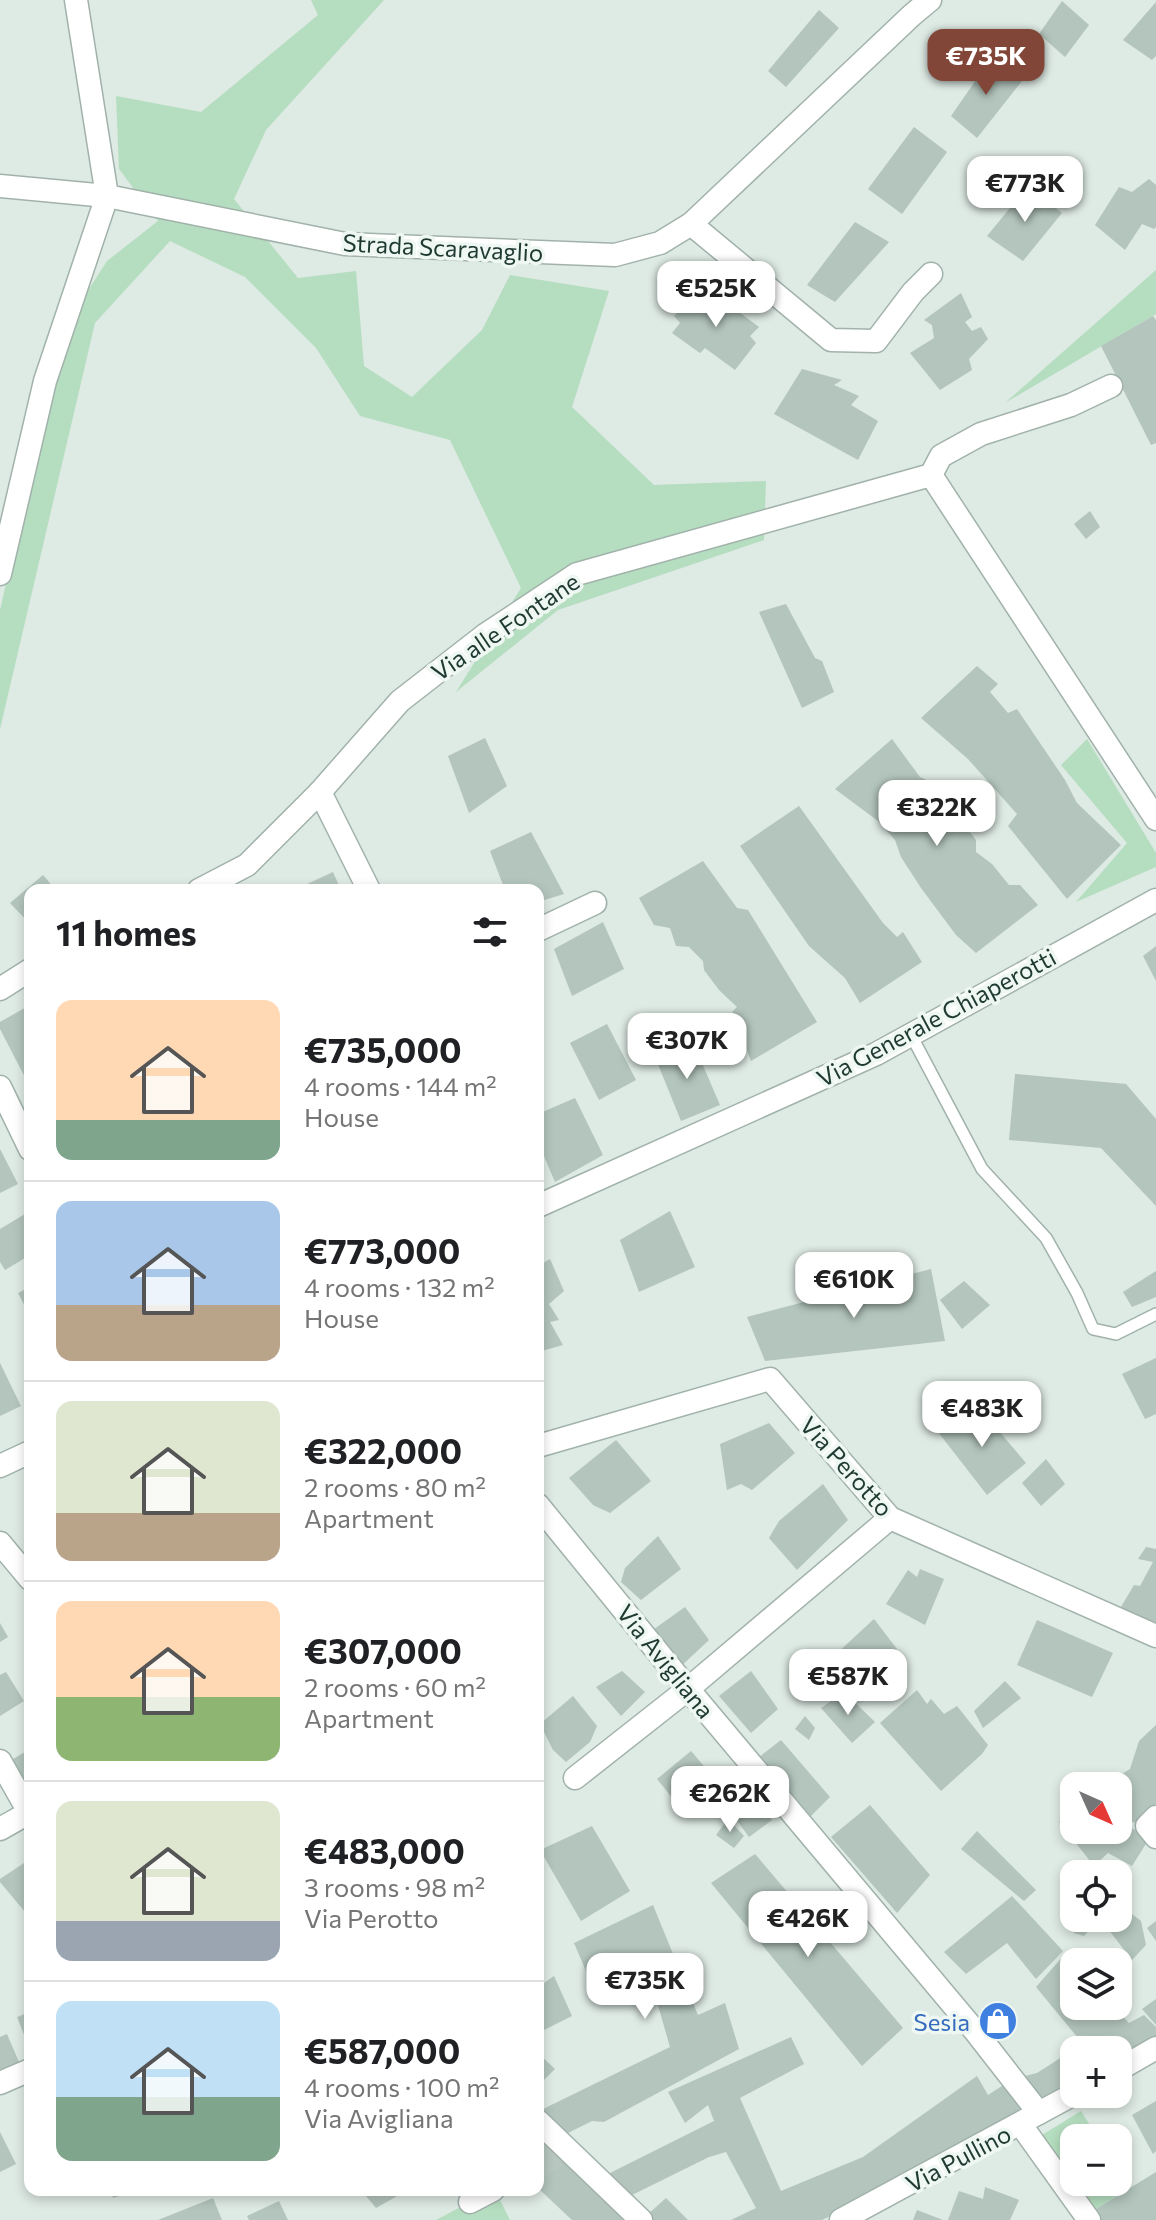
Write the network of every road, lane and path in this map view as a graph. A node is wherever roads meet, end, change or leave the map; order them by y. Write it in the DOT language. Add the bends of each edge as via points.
graph roads {
  1 [pos="76,0"];
  2 [pos="930,0"];
  3 [pos="0,186"];
  4 [pos="107,196"];
  5 [pos="691,224"];
  6 [pos="931,274"];
  7 [pos="1111,386"];
  8 [pos="931,475"];
  9 [pos="0,574"];
  10 [pos="320,792"];
  11 [pos="1156,819"];
  12 [pos="211,884"];
  13 [pos="366,884"];
  14 [pos="1156,900"];
  15 [pos="595,903"];
  16 [pos="544,927"];
  17 [pos="24,974"];
  18 [pos="0,989"];
  19 [pos="911,1035"];
  20 [pos="0,1087"];
  21 [pos="24,1137"];
  22 [pos="544,1203"];
  23 [pos="1156,1314"];
  24 [pos="544,1444"];
  25 [pos="24,1455"];
  26 [pos="0,1466"];
  27 [pos="544,1512"];
  28 [pos="890,1518"];
  29 [pos="0,1543"];
  30 [pos="24,1572"];
  31 [pos="1156,1636"];
  32 [pos="688,1689"];
  33 [pos="0,1761"];
  34 [pos="575,1778"];
  35 [pos="24,1803"];
  36 [pos="24,1815"];
  37 [pos="1156,1817"];
  38 [pos="0,1829"];
  39 [pos="1156,1837"];
  40 [pos="1156,2048"];
  41 [pos="1132,2062"];
  42 [pos="24,2073"];
  43 [pos="0,2083"];
  44 [pos="1060,2102"];
  45 [pos="1030,2119"];
  46 [pos="544,2128"];
  47 [pos="482,2196"];
  48 [pos="470,2202"];
  49 [pos="641,2220"];
  50 [pos="841,2220"];
  51 [pos="1089,2220"];
  1 -- 4 [label="street"];
  2 -- 5 [label="street, Strada Scaravaglio"];
  3 -- 4 [label="street, Strada Scaravaglio"];
  4 -- 5 [label="street, Strada Scaravaglio" via="345,244 615,255 660,243"];
  4 -- 9 [label="street" via="45,381"];
  5 -- 6 [label="street" via="831,340 876,341"];
  7 -- 8 [label="street" via="981,434 941,456"];
  8 -- 10 [label="street, Via alle Fontane" via="577,574 485,635 400,701"];
  8 -- 11 [label="street"];
  10 -- 12 [label="street, Via alle Fontane" via="247,865"];
  10 -- 13 [label="street"];
  14 -- 19 [label="street, Via Generale Chiaperotti"];
  15 -- 16 [label="street"];
  17 -- 18 [label="street"];
  19 -- 22 [label="street, Via Generale Chiaperotti"];
  19 -- 23 [label="lane" via="982,1169 1046,1238 1093,1329 1116,1334"];
  20 -- 21 [label="street"];
  24 -- 28 [label="street, Via Perotto" via="770,1379"];
  25 -- 26 [label="street"];
  27 -- 32 [label="street, Via Avigliana"];
  28 -- 31 [label="street, Via Perotto"];
  28 -- 32 [label="street"];
  29 -- 30 [label="street"];
  32 -- 34 [label="street"];
  32 -- 45 [label="street, Via Avigliana" via="975,2031"];
  33 -- 35 [label="street"];
  36 -- 38 [label="street"];
  37 -- 39 [label="street" via="1147,1826"];
  40 -- 41 [label="street"];
  42 -- 43 [label="street"];
  44 -- 45 [label="street, Via Pullino"];
  45 -- 50 [label="street, Via Pullino"];
  45 -- 51 [label="street, Via Avigliana"];
  46 -- 49 [label="street" via="564,2153"];
  47 -- 48 [label="street"];
}
